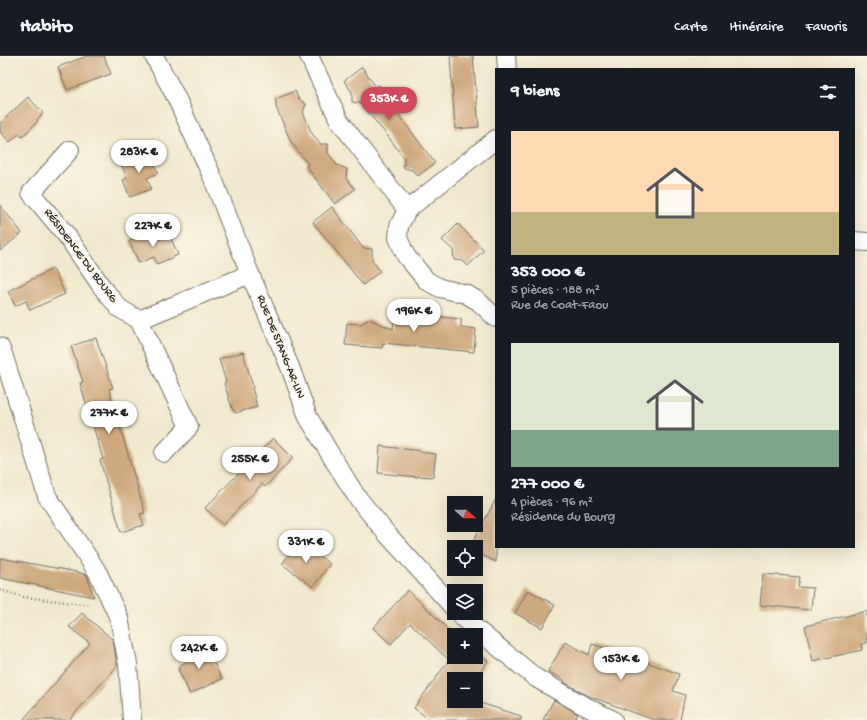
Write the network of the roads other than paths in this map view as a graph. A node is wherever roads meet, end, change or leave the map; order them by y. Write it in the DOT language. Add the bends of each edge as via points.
graph roads {
  1 [pos="154,56"];
  2 [pos="309,56"];
  3 [pos="506,56"];
  4 [pos="507,68"];
  5 [pos="495,140"];
  6 [pos="70,150"];
  7 [pos="407,210"];
  8 [pos="855,241"];
  9 [pos="867,242"];
  10 [pos="250,274"];
  11 [pos="495,317"];
  12 [pos="139,320"];
  13 [pos="0,347"];
  14 [pos="164,453"];
  15 [pos="447,600"];
  16 [pos="466,620"];
  17 [pos="132,720"];
  18 [pos="613,720"];
  1 -- 10 [label="street, RUE DE STANG-AR-LIN" via="212,176"];
  2 -- 7 [label="street" via="339,120"];
  3 -- 4 [label="street"];
  5 -- 7 [label="street"];
  6 -- 12 [label="street, RÉSIDENCE DU BOURG" via="32,193 68,236 119,308"];
  7 -- 11 [label="street" via="399,226 398,238 406,256 428,281 440,288 466,294"];
  8 -- 9 [label="street"];
  10 -- 12 [label="street"];
  10 -- 15 [label="street, RUE DE STANG-AR-LIN" via="290,367 308,417 334,462 357,497 387,534"];
  12 -- 14 [label="street" via="189,427"];
  13 -- 17 [label="street" via="47,496 97,572 119,618 128,664"];
  16 -- 18 [label="street" via="536,678"];
}
